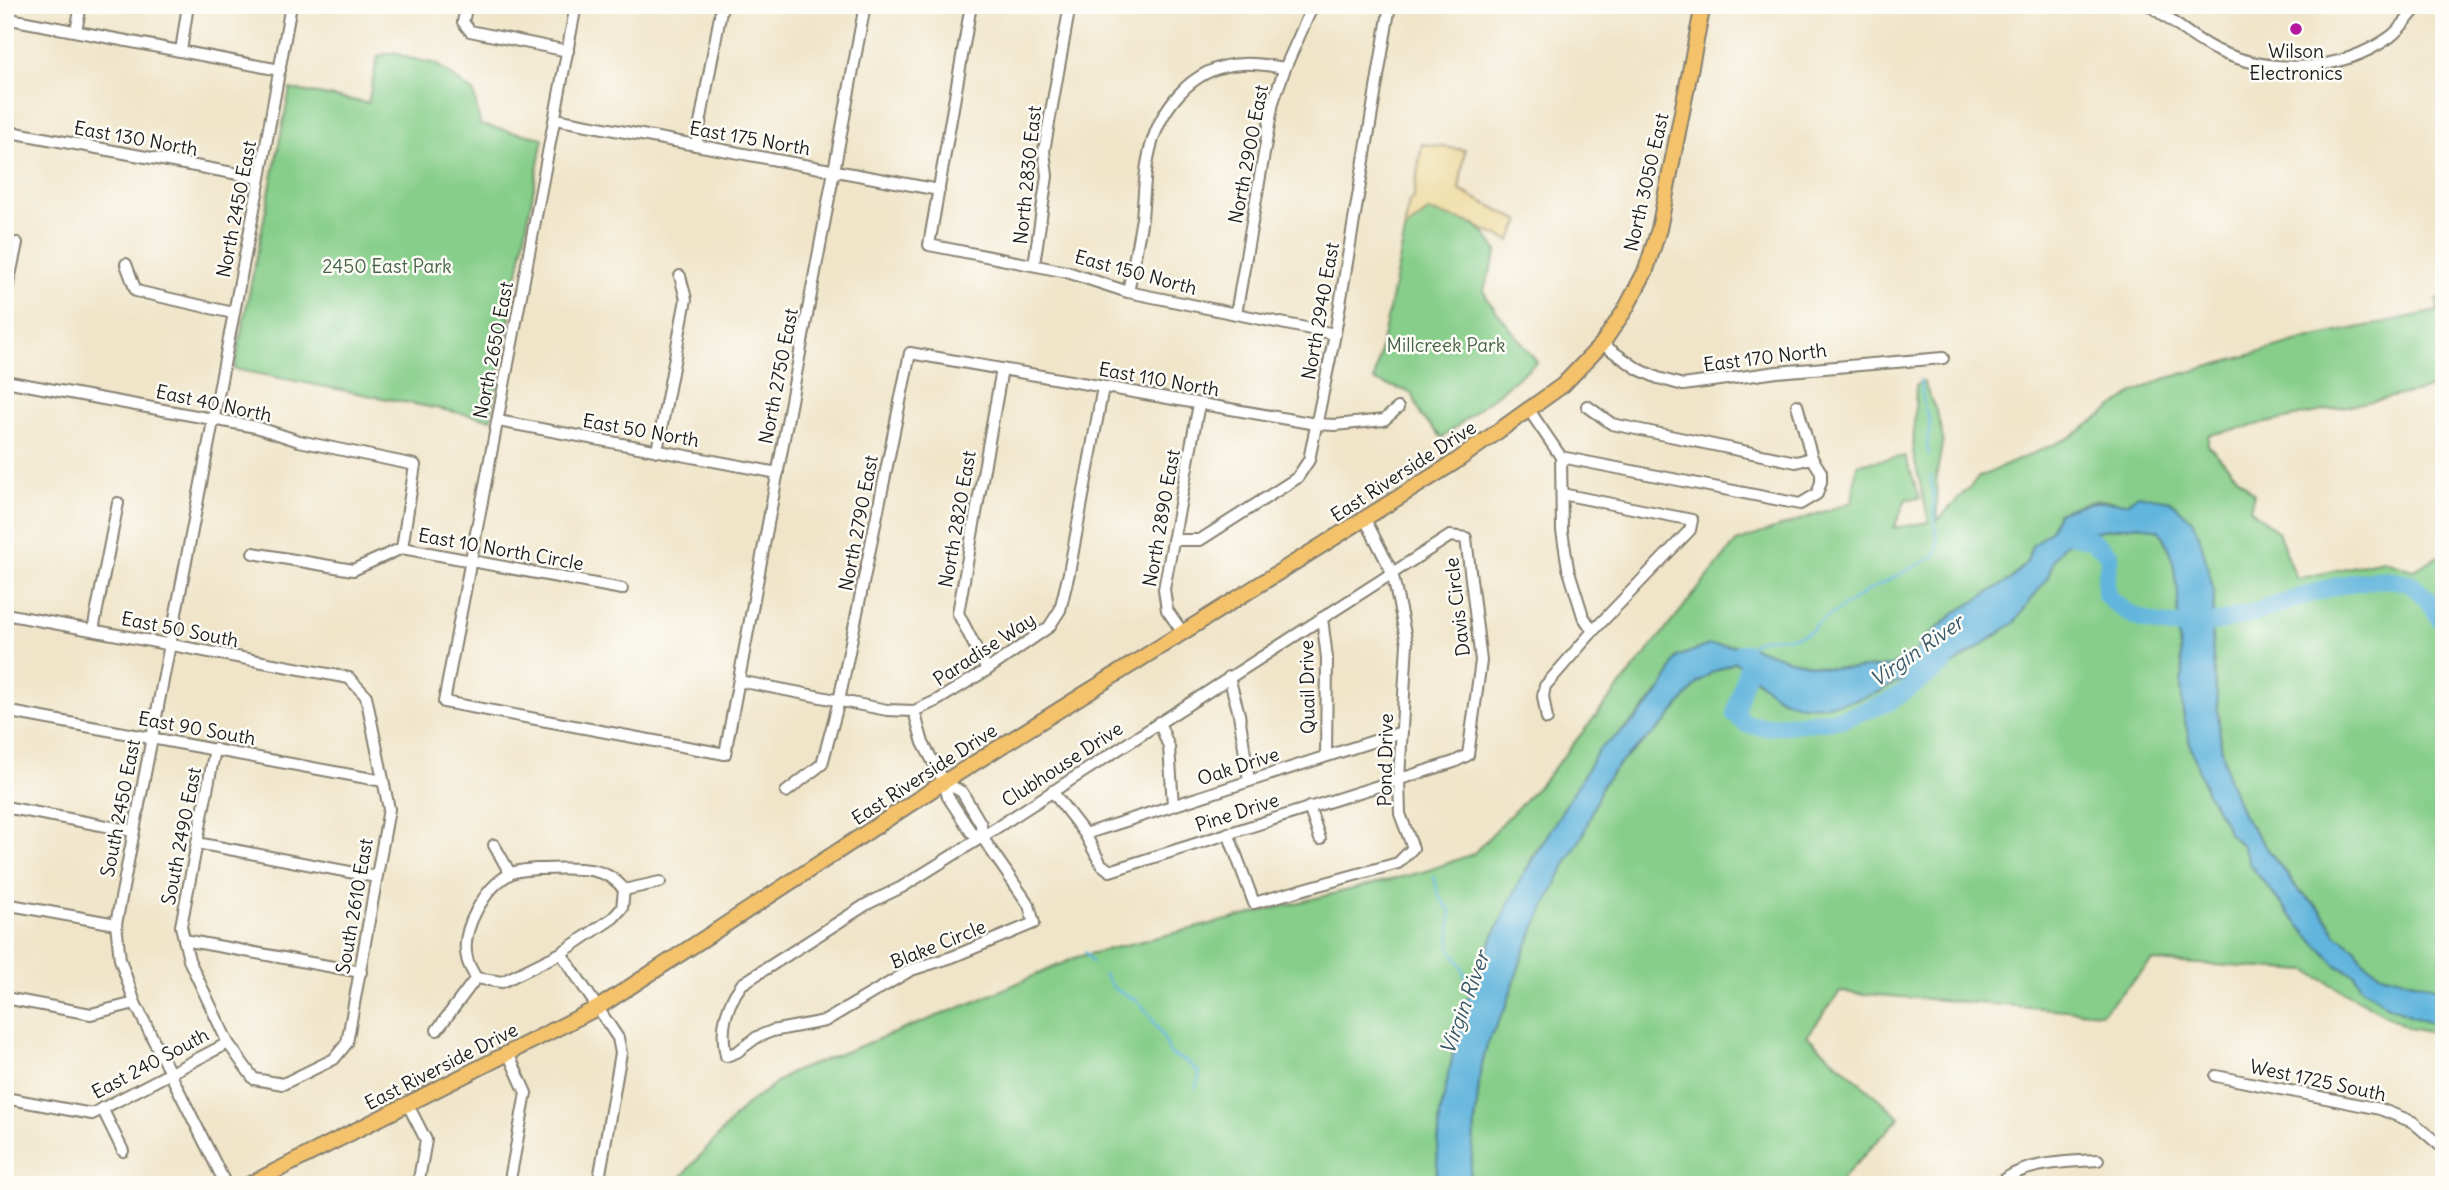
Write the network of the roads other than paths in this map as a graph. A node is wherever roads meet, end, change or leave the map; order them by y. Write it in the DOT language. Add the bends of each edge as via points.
graph roads {
  1 [pos="81,5"];
  2 [pos="188,5"];
  3 [pos="291,5"];
  4 [pos="467,5"];
  5 [pos="576,5"];
  6 [pos="722,5"];
  7 [pos="865,5"];
  8 [pos="971,5"];
  9 [pos="1070,5"];
  10 [pos="1313,5"];
  11 [pos="1390,5"];
  12 [pos="1703,5"];
  13 [pos="2149,5"];
  14 [pos="2419,5"];
  15 [pos="5,18"];
  16 [pos="76,32"];
  17 [pos="181,51"];
  18 [pos="568,51"];
  19 [pos="1285,68"];
  20 [pos="280,70"];
  21 [pos="555,119"];
  22 [pos="5,131"];
  23 [pos="696,145"];
  24 [pos="834,171"];
  25 [pos="260,178"];
  26 [pos="939,190"];
  27 [pos="16,243"];
  28 [pos="126,264"];
  29 [pos="1034,265"];
  30 [pos="680,276"];
  31 [pos="1128,292"];
  32 [pos="5,299"];
  33 [pos="233,313"];
  34 [pos="1236,314"];
  35 [pos="1335,334"];
  36 [pos="1597,348"];
  37 [pos="910,352"];
  38 [pos="1943,358"];
  39 [pos="1002,369"];
  40 [pos="5,380"];
  41 [pos="1103,387"];
  42 [pos="1199,404"];
  43 [pos="1797,405"];
  44 [pos="1587,406"];
  45 [pos="1398,408"];
  46 [pos="1529,410"];
  47 [pos="213,419"];
  48 [pos="498,421"];
  49 [pos="1316,424"];
  50 [pos="657,451"];
  51 [pos="1561,457"];
  52 [pos="1812,458"];
  53 [pos="778,473"];
  54 [pos="1562,494"];
  55 [pos="118,503"];
  56 [pos="1365,519"];
  57 [pos="1466,538"];
  58 [pos="1173,540"];
  59 [pos="402,548"];
  60 [pos="253,553"];
  61 [pos="471,561"];
  62 [pos="1392,572"];
  63 [pos="622,589"];
  64 [pos="5,614"];
  65 [pos="1322,618"];
  66 [pos="93,630"];
  67 [pos="1594,631"];
  68 [pos="1183,633"];
  69 [pos="169,644"];
  70 [pos="987,670"];
  71 [pos="1229,677"];
  72 [pos="349,678"];
  73 [pos="739,681"];
  74 [pos="839,701"];
  75 [pos="5,710"];
  76 [pos="914,711"];
  77 [pos="1547,719"];
  78 [pos="1159,722"];
  79 [pos="1402,732"];
  80 [pos="151,738"];
  81 [pos="215,749"];
  82 [pos="725,754"];
  83 [pos="1468,755"];
  84 [pos="1326,757"];
  85 [pos="1399,779"];
  86 [pos="383,780"];
  87 [pos="1249,781"];
  88 [pos="944,782"];
  89 [pos="1052,791"];
  90 [pos="786,792"];
  91 [pos="1173,806"];
  92 [pos="5,807"];
  93 [pos="1309,807"];
  94 [pos="133,831"];
  95 [pos="1228,833"];
  96 [pos="1085,834"];
  97 [pos="982,837"];
  98 [pos="1320,839"];
  99 [pos="197,843"];
  100 [pos="494,845"];
  101 [pos="510,873"];
  102 [pos="376,877"];
  103 [pos="660,882"];
  104 [pos="624,890"];
  105 [pos="5,904"];
  106 [pos="116,924"];
  107 [pos="184,940"];
  108 [pos="561,953"];
  109 [pos="361,972"];
  110 [pos="476,978"];
  111 [pos="5,998"];
  112 [pos="135,1003"];
  113 [pos="599,1007"];
  114 [pos="437,1030"];
  115 [pos="228,1042"];
  116 [pos="509,1055"];
  117 [pos="726,1056"];
  118 [pos="170,1073"];
  119 [pos="2216,1076"];
  120 [pos="254,1079"];
  121 [pos="5,1098"];
  122 [pos="408,1105"];
  123 [pos="102,1108"];
  124 [pos="2444,1149"];
  125 [pos="123,1151"];
  126 [pos="2098,1160"];
  127 [pos="226,1185"];
  128 [pos="248,1185"];
  129 [pos="418,1185"];
  130 [pos="509,1185"];
  131 [pos="598,1185"];
  132 [pos="1998,1185"];
  1 -- 16 [label="street"];
  2 -- 17 [label="street"];
  3 -- 20 [label="street, North 2450 East"];
  4 -- 18 [label="street" via="463,22 470,31"];
  5 -- 18 [label="street, North 2650 East"];
  6 -- 23 [label="street"];
  7 -- 24 [label="street, North 2750 East"];
  8 -- 26 [label="street"];
  9 -- 29 [label="street, North 2830 East" via="1044,151 1047,177"];
  10 -- 19 [label="street, North 2900 East"];
  11 -- 35 [label="street, North 2940 East"];
  12 -- 36 [label="main road, North 3050 East" via="1659,229 1641,280"];
  13 -- 14 [label="street" via="2214,49 2251,63 2301,68 2348,58 2391,36"];
  15 -- 16 [label="street"];
  16 -- 17 [label="street"];
  17 -- 20 [label="street"];
  18 -- 21 [label="street, North 2650 East"];
  19 -- 31 [label="street" via="1249,64 1221,68 1183,88 1166,109 1147,160"];
  19 -- 34 [label="street, North 2900 East" via="1273,102"];
  20 -- 25 [label="street, North 2450 East"];
  21 -- 23 [label="street, East 175 North"];
  21 -- 48 [label="street, North 2650 East"];
  22 -- 25 [label="street, East 130 North"];
  23 -- 24 [label="street, East 175 North"];
  24 -- 26 [label="street, East 175 North"];
  24 -- 53 [label="street, North 2750 East"];
  25 -- 33 [label="street, North 2450 East"];
  26 -- 29 [label="street, East 150 North" via="929,245"];
  27 -- 32 [label="street"];
  28 -- 33 [label="street" via="136,291"];
  29 -- 31 [label="street, East 150 North"];
  30 -- 50 [label="street" via="686,299"];
  31 -- 34 [label="street, East 150 North"];
  33 -- 47 [label="street, North 2450 East"];
  34 -- 35 [label="street, East 150 North"];
  35 -- 49 [label="street, North 2940 East"];
  36 -- 38 [label="street, East 170 North" via="1683,385"];
  36 -- 46 [label="main road, East Riverside Drive" via="1563,385"];
  37 -- 39 [label="street, East 110 North"];
  37 -- 74 [label="street, North 2790 East"];
  39 -- 41 [label="street, East 110 North"];
  39 -- 70 [label="street, North 2820 East" via="958,613"];
  40 -- 47 [label="street, East 40 North"];
  41 -- 42 [label="street, East 110 North"];
  41 -- 70 [label="street, Paradise Way" via="1060,610 1049,627"];
  42 -- 49 [label="street, East 110 North"];
  42 -- 58 [label="street, North 2890 East"];
  43 -- 52 [label="street"];
  44 -- 52 [label="street" via="1612,424 1796,462"];
  45 -- 49 [label="street, East 110 North" via="1384,420"];
  46 -- 51 [label="street"];
  46 -- 56 [label="main road, East Riverside Drive"];
  47 -- 59 [label="street, East 40 North" via="415,465"];
  47 -- 69 [label="street, South 2450 East"];
  48 -- 50 [label="street, East 50 North"];
  48 -- 61 [label="street, North 2650 East"];
  49 -- 58 [label="street, North 2940 East" via="1309,460 1297,478 1200,540"];
  50 -- 53 [label="street, East 50 North"];
  51 -- 52 [label="street" via="1800,503 1817,494 1821,482 1821,472"];
  51 -- 54 [label="street"];
  53 -- 73 [label="street, North 2750 East"];
  54 -- 67 [label="street" via="1569,568 1583,616"];
  54 -- 67 [label="street" via="1692,520 1690,530"];
  55 -- 66 [label="street"];
  56 -- 62 [label="street, Pond Drive"];
  56 -- 68 [label="main road, East Riverside Drive"];
  57 -- 62 [label="street, Clubhouse Drive" via="1450,536"];
  57 -- 83 [label="street, Davis Circle" via="1481,661"];
  58 -- 68 [label="street, North 2890 East" via="1164,589 1167,610"];
  59 -- 60 [label="street, East 10 North Circle" via="354,569"];
  59 -- 61 [label="street, East 10 North Circle"];
  61 -- 63 [label="street, East 10 North Circle"];
  61 -- 82 [label="street, North 2650 East" via="444,702"];
  62 -- 65 [label="street, Clubhouse Drive"];
  62 -- 79 [label="street, Pond Drive" via="1407,643"];
  64 -- 66 [label="street, East 50 South"];
  65 -- 71 [label="street, Clubhouse Drive"];
  65 -- 84 [label="street, Quail Drive" via="1327,658"];
  66 -- 69 [label="street, East 50 South"];
  67 -- 77 [label="street" via="1545,686"];
  68 -- 88 [label="main road, East Riverside Drive"];
  69 -- 72 [label="street, East 50 South"];
  69 -- 80 [label="street, South 2450 East"];
  70 -- 76 [label="street, Paradise Way"];
  71 -- 78 [label="street, Clubhouse Drive"];
  71 -- 87 [label="street"];
  72 -- 86 [label="street, South 2610 East" via="366,696"];
  73 -- 74 [label="street"];
  73 -- 82 [label="street, North 2750 East"];
  74 -- 76 [label="street"];
  74 -- 90 [label="street, North 2790 East" via="822,764"];
  75 -- 80 [label="street, East 90 South"];
  76 -- 88 [label="street" via="923,743"];
  78 -- 89 [label="street, Clubhouse Drive"];
  78 -- 91 [label="street" via="1169,747"];
  79 -- 84 [label="street, Oak Drive"];
  79 -- 85 [label="street, Pond Drive"];
  80 -- 81 [label="street, East 90 South"];
  80 -- 94 [label="street, South 2450 East"];
  81 -- 86 [label="street, East 90 South"];
  81 -- 99 [label="street, South 2490 East"];
  83 -- 85 [label="street, Pine Drive"];
  84 -- 87 [label="street, Oak Drive"];
  85 -- 93 [label="street, Pine Drive"];
  85 -- 95 [label="street, Pond Drive" via="1400,814 1413,848 1398,863 1254,903"];
  86 -- 102 [label="street, South 2610 East" via="389,809"];
  87 -- 91 [label="street, Oak Drive"];
  88 -- 97 [label="street" via="948,797 971,832"];
  88 -- 113 [label="main road, East Riverside Drive"];
  89 -- 96 [label="street, Pine Drive"];
  89 -- 97 [label="street, Clubhouse Drive"];
  91 -- 96 [label="street, Oak Drive"];
  92 -- 94 [label="street"];
  93 -- 95 [label="street, Pine Drive"];
  93 -- 98 [label="street"];
  94 -- 106 [label="street, South 2450 East"];
  95 -- 96 [label="street, Pine Drive" via="1110,871 1101,864"];
  97 -- 117 [label="street, Clubhouse Drive" via="742,984 730,1000 722,1040"];
  97 -- 117 [label="street, Blake Circle" via="1029,905 1034,923 911,970 825,1021 772,1031"];
  99 -- 102 [label="street"];
  99 -- 107 [label="street, South 2490 East" via="181,926"];
  100 -- 101 [label="street"];
  101 -- 104 [label="street" via="537,869 607,873"];
  101 -- 110 [label="street" via="484,897 474,915 466,957"];
  102 -- 109 [label="street, South 2610 East"];
  103 -- 104 [label="street"];
  104 -- 108 [label="street" via="622,908 613,918"];
  105 -- 106 [label="street"];
  106 -- 112 [label="street, South 2450 East" via="120,959"];
  107 -- 109 [label="street"];
  107 -- 115 [label="street, South 2490 East"];
  108 -- 110 [label="street" via="502,982"];
  108 -- 113 [label="street"];
  109 -- 120 [label="street, South 2610 East" via="347,1043 334,1059 283,1084"];
  110 -- 114 [label="street"];
  111 -- 112 [label="street" via="91,1014"];
  112 -- 118 [label="street, South 2450 East"];
  113 -- 116 [label="main road, East Riverside Drive"];
  113 -- 131 [label="street" via="618,1038 621,1053"];
  115 -- 118 [label="street, East 240 South"];
  115 -- 120 [label="street, South 2490 East"];
  116 -- 122 [label="main road, East Riverside Drive"];
  116 -- 130 [label="street" via="526,1093"];
  118 -- 123 [label="street, East 240 South"];
  118 -- 127 [label="street, South 2450 East"];
  119 -- 124 [label="street, West 1725 South" via="2381,1109 2413,1122"];
  121 -- 123 [label="street, East 240 South" via="92,1114"];
  122 -- 128 [label="main road, East Riverside Drive"];
  122 -- 129 [label="street" via="426,1140"];
  123 -- 125 [label="street"];
  126 -- 132 [label="street" via="2053,1163 2007,1175"];
}
